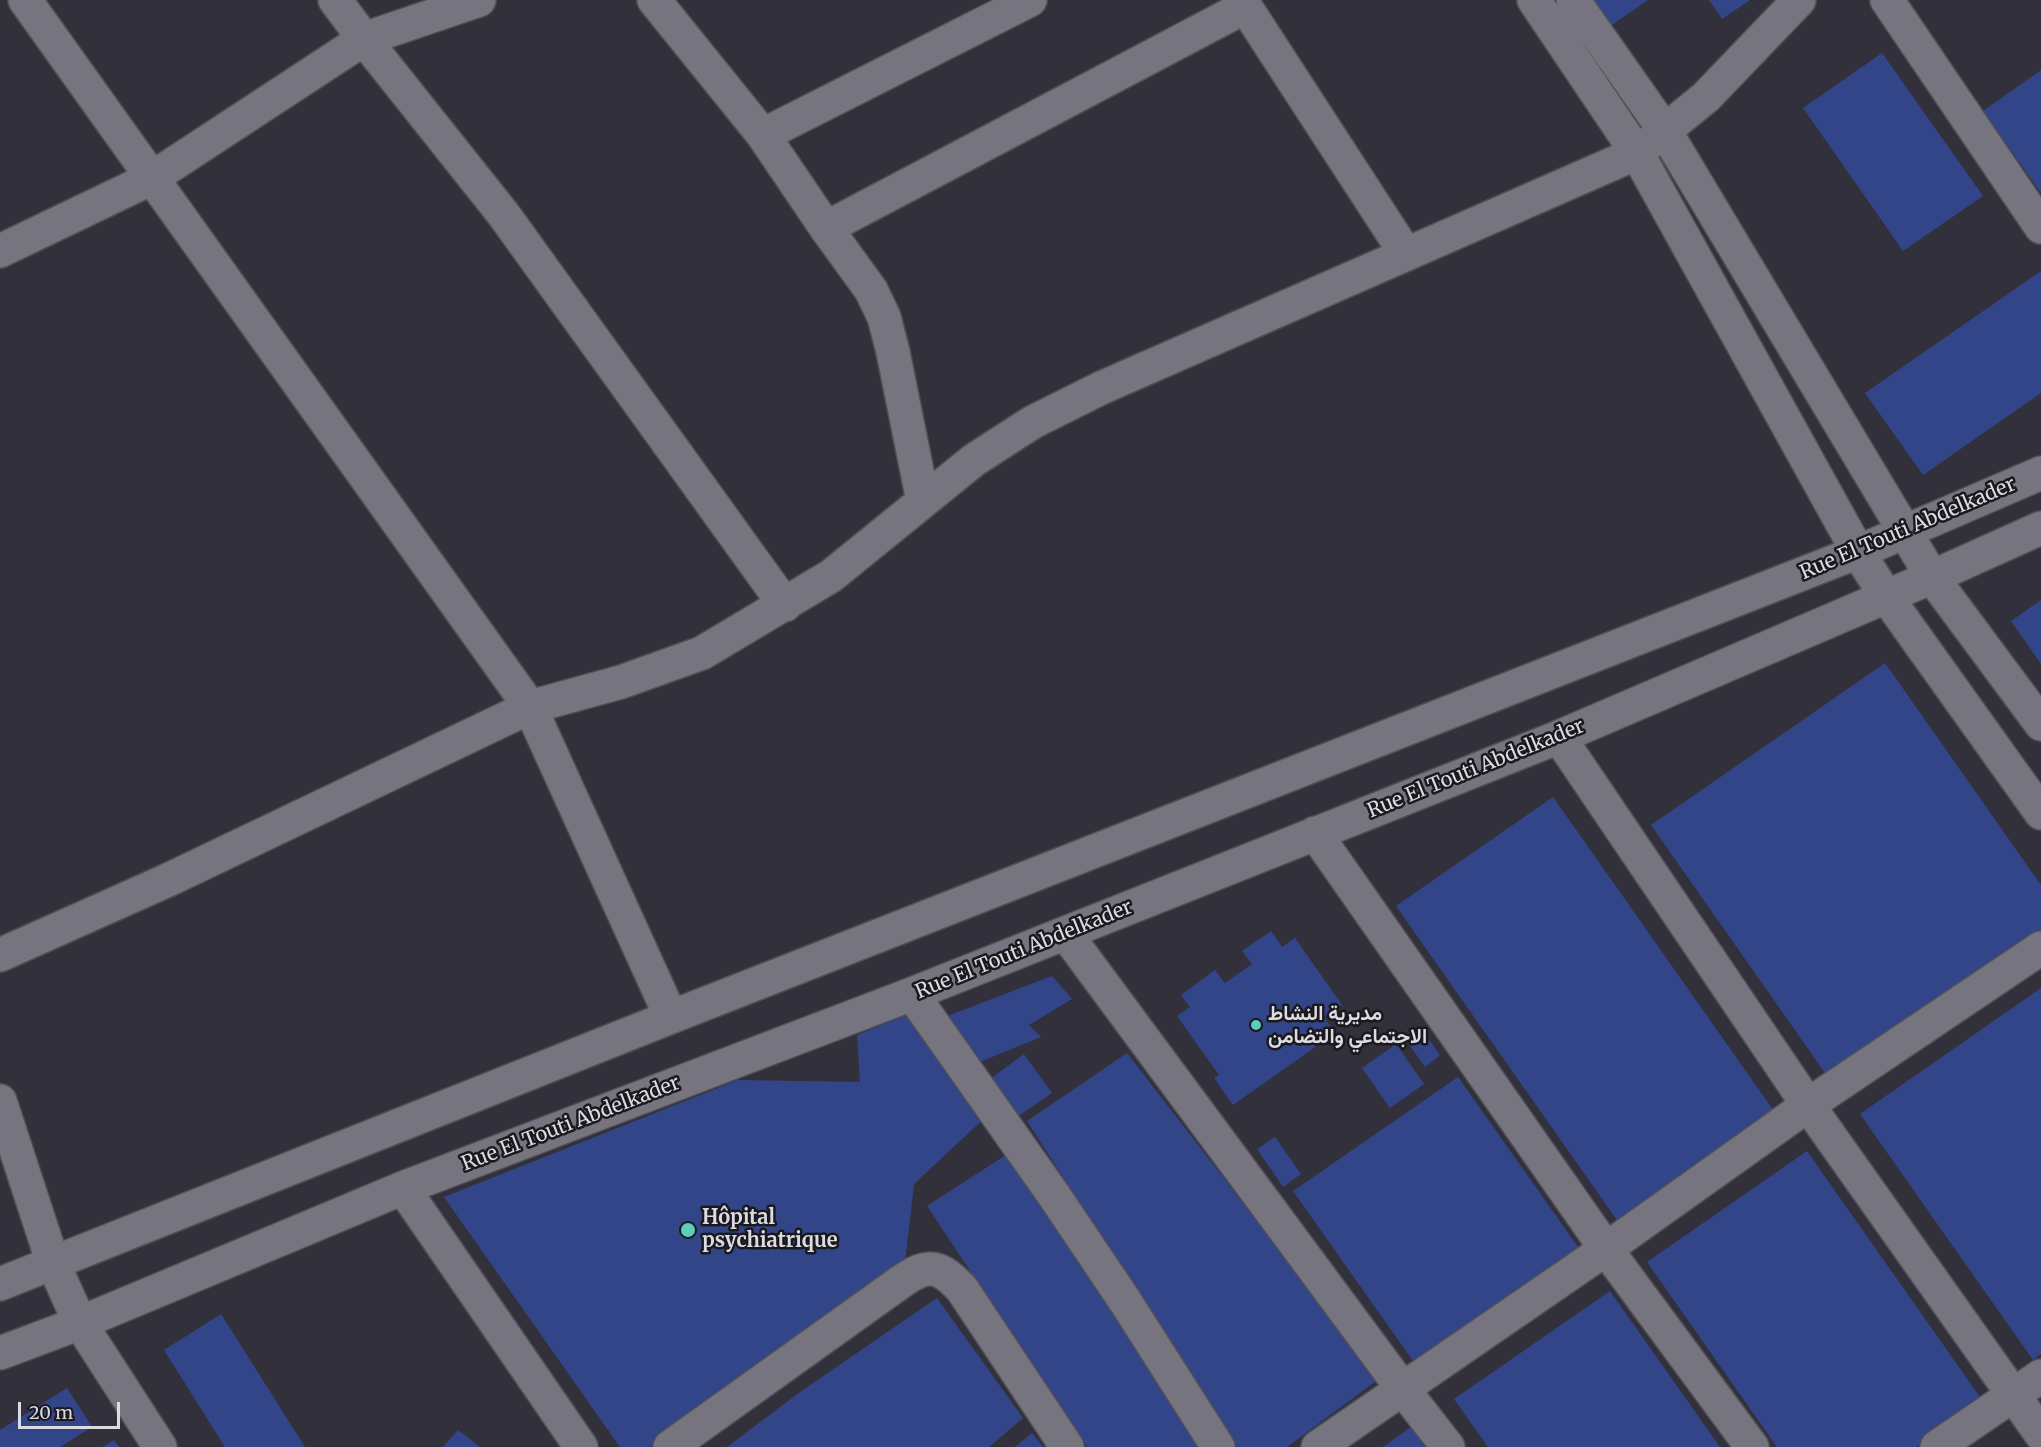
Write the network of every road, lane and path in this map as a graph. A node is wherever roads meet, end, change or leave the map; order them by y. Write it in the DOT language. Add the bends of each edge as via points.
graph roads {
  1 [pos="25,0"];
  2 [pos="335,0"];
  3 [pos="479,0"];
  4 [pos="654,0"];
  5 [pos="1029,0"];
  6 [pos="1534,0"];
  7 [pos="1573,0"];
  8 [pos="1799,0"];
  9 [pos="1887,0"];
  10 [pos="1243,3"];
  11 [pos="364,39"];
  12 [pos="1665,131"];
  13 [pos="763,135"];
  14 [pos="1637,153"];
  15 [pos="152,178"];
  16 [pos="2041,227"];
  17 [pos="826,228"];
  18 [pos="0,251"];
  19 [pos="1406,254"];
  20 [pos="2041,473"];
  21 [pos="922,501"];
  22 [pos="2041,528"];
  23 [pos="1907,532"];
  24 [pos="1858,552"];
  25 [pos="1932,577"];
  26 [pos="1886,596"];
  27 [pos="785,604"];
  28 [pos="530,707"];
  29 [pos="2041,724"];
  30 [pos="1559,737"];
  31 [pos="2041,813"];
  32 [pos="1315,833"];
  33 [pos="1066,934"];
  34 [pos="2041,948"];
  35 [pos="0,955"];
  36 [pos="912,994"];
  37 [pos="672,1017"];
  38 [pos="0,1101"];
  39 [pos="1808,1106"];
  40 [pos="403,1188"];
  41 [pos="1606,1249"];
  42 [pos="53,1263"];
  43 [pos="0,1284"];
  44 [pos="80,1323"];
  45 [pos="0,1353"];
  46 [pos="2041,1376"];
  47 [pos="1402,1388"];
  48 [pos="2014,1394"];
  49 [pos="2041,1434"];
  50 [pos="160,1447"];
  51 [pos="580,1447"];
  52 [pos="670,1447"];
  53 [pos="1067,1447"];
  54 [pos="1218,1447"];
  55 [pos="1318,1447"];
  56 [pos="1448,1447"];
  57 [pos="1752,1447"];
  58 [pos="1937,1447"];
  1 -- 15 [label="street"];
  2 -- 11 [label="street"];
  3 -- 11 [label="street"];
  4 -- 13 [label="street"];
  5 -- 13 [label="street"];
  6 -- 14 [label="street"];
  7 -- 12 [label="street"];
  8 -- 12 [label="street" via="1706,97"];
  9 -- 16 [label="street"];
  10 -- 17 [label="street"];
  10 -- 19 [label="street"];
  11 -- 15 [label="street"];
  11 -- 27 [label="street" via="504,215"];
  12 -- 14 [label="street"];
  12 -- 23 [label="street"];
  13 -- 17 [label="street"];
  14 -- 19 [label="street"];
  14 -- 24 [label="street"];
  15 -- 18 [label="street"];
  15 -- 28 [label="street"];
  17 -- 21 [label="street" via="872,290 884,317"];
  19 -- 21 [label="street" via="1101,388 1033,422 974,460"];
  20 -- 23 [label="street, Rue El Touti Abdelkader"];
  21 -- 27 [label="street" via="831,576"];
  22 -- 25 [label="street, Rue El Touti Abdelkader"];
  23 -- 24 [label="street, Rue El Touti Abdelkader"];
  23 -- 25 [label="street"];
  24 -- 26 [label="street"];
  24 -- 37 [label="street, Rue El Touti Abdelkader"];
  25 -- 26 [label="street, Rue El Touti Abdelkader"];
  25 -- 29 [label="street"];
  26 -- 30 [label="street, Rue El Touti Abdelkader"];
  26 -- 31 [label="street"];
  27 -- 28 [label="street" via="702,653 621,682"];
  28 -- 35 [label="street" via="168,880"];
  28 -- 37 [label="street"];
  30 -- 32 [label="street, Rue El Touti Abdelkader"];
  30 -- 39 [label="street"];
  32 -- 33 [label="street, Rue El Touti Abdelkader"];
  32 -- 41 [label="street"];
  33 -- 36 [label="street, Rue El Touti Abdelkader"];
  33 -- 47 [label="street"];
  34 -- 39 [label="street"];
  36 -- 40 [label="street, Rue El Touti Abdelkader"];
  36 -- 54 [label="street" via="1053,1194"];
  37 -- 42 [label="street, Rue El Touti Abdelkader"];
  38 -- 42 [label="street"];
  39 -- 41 [label="street"];
  39 -- 48 [label="street"];
  40 -- 44 [label="street, Rue El Touti Abdelkader"];
  40 -- 51 [label="street"];
  41 -- 47 [label="street"];
  41 -- 57 [label="street"];
  42 -- 43 [label="street, Rue El Touti Abdelkader"];
  42 -- 44 [label="street"];
  44 -- 45 [label="street, Rue El Touti Abdelkader"];
  44 -- 50 [label="street"];
  46 -- 48 [label="street"];
  47 -- 55 [label="street"];
  47 -- 56 [label="street"];
  48 -- 49 [label="street"];
  48 -- 58 [label="street"];
  52 -- 53 [label="street" via="916,1271 936,1268 962,1288"];
}
